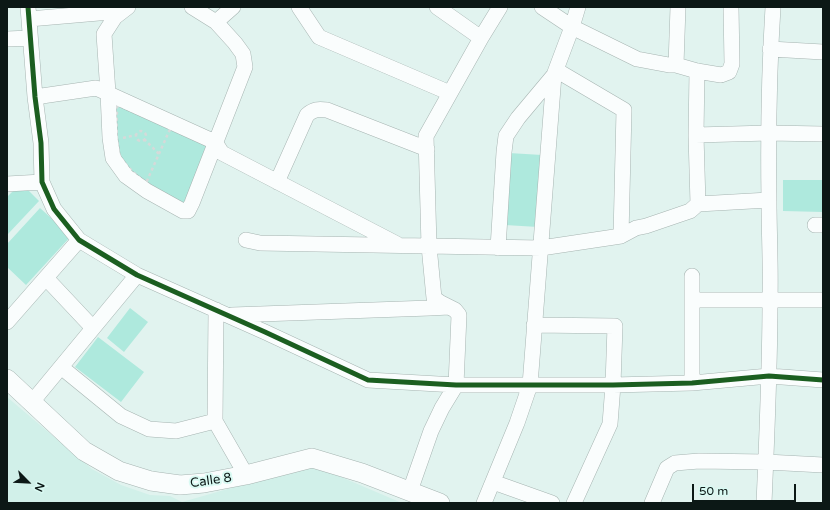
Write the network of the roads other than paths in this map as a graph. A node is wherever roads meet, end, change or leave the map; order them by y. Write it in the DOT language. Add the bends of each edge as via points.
graph roads {
  1 [pos="192,7"];
  2 [pos="233,7"];
  3 [pos="299,7"];
  4 [pos="437,7"];
  5 [pos="500,7"];
  6 [pos="542,7"];
  7 [pos="578,7"];
  8 [pos="678,7"];
  9 [pos="731,7"];
  10 [pos="773,7"];
  11 [pos="125,9"];
  12 [pos="28,13"];
  13 [pos="216,22"];
  14 [pos="572,27"];
  15 [pos="30,38"];
  16 [pos="482,38"];
  17 [pos="7,39"];
  18 [pos="770,49"];
  19 [pos="823,52"];
  20 [pos="676,65"];
  21 [pos="697,71"];
  22 [pos="555,73"];
  23 [pos="450,93"];
  24 [pos="108,94"];
  25 [pos="35,97"];
  26 [pos="769,133"];
  27 [pos="823,134"];
  28 [pos="696,135"];
  29 [pos="216,142"];
  30 [pos="426,149"];
  31 [pos="42,182"];
  32 [pos="277,182"];
  33 [pos="7,184"];
  34 [pos="769,200"];
  35 [pos="698,204"];
  36 [pos="622,236"];
  37 [pos="79,240"];
  38 [pos="246,240"];
  39 [pos="400,246"];
  40 [pos="429,246"];
  41 [pos="498,248"];
  42 [pos="540,248"];
  43 [pos="137,275"];
  44 [pos="692,276"];
  45 [pos="46,278"];
  46 [pos="692,300"];
  47 [pos="770,300"];
  48 [pos="823,300"];
  49 [pos="449,307"];
  50 [pos="222,313"];
  51 [pos="9,315"];
  52 [pos="534,325"];
  53 [pos="93,328"];
  54 [pos="61,367"];
  55 [pos="769,376"];
  56 [pos="7,380"];
  57 [pos="823,380"];
  58 [pos="692,383"];
  59 [pos="456,385"];
  60 [pos="530,385"];
  61 [pos="613,385"];
  62 [pos="32,402"];
  63 [pos="215,421"];
  64 [pos="766,462"];
  65 [pos="823,465"];
  66 [pos="246,475"];
  67 [pos="493,482"];
  68 [pos="410,491"];
  69 [pos="440,503"];
  70 [pos="484,503"];
  71 [pos="552,503"];
  72 [pos="574,503"];
  73 [pos="652,503"];
  74 [pos="764,503"];
  1 -- 13 [label="street"];
  2 -- 13 [label="street"];
  3 -- 23 [label="street" via="319,37"];
  4 -- 16 [label="street"];
  5 -- 16 [label="street"];
  6 -- 14 [label="street"];
  7 -- 14 [label="street"];
  8 -- 20 [label="street"];
  9 -- 21 [label="street" via="732,64 729,72 721,75"];
  10 -- 18 [label="street"];
  11 -- 12 [label="street"];
  11 -- 24 [label="street" via="115,17 104,34"];
  12 -- 15 [label="street"];
  13 -- 29 [label="street" via="243,54 245,67"];
  14 -- 20 [label="street" via="636,59 669,66"];
  14 -- 22 [label="street"];
  15 -- 17 [label="street"];
  15 -- 25 [label="street"];
  16 -- 23 [label="street"];
  18 -- 19 [label="street"];
  18 -- 26 [label="street"];
  20 -- 21 [label="street"];
  21 -- 28 [label="street"];
  22 -- 36 [label="street" via="624,110"];
  22 -- 41 [label="street" via="506,136"];
  22 -- 42 [label="street"];
  23 -- 30 [label="street" via="426,136"];
  24 -- 25 [label="street" via="96,88"];
  24 -- 29 [label="street"];
  24 -- 29 [label="street" via="112,158 126,176 183,211 188,211 192,204"];
  25 -- 31 [label="street" via="41,143"];
  26 -- 27 [label="street"];
  26 -- 28 [label="street"];
  26 -- 34 [label="street"];
  28 -- 35 [label="street"];
  29 -- 32 [label="street" via="222,153"];
  30 -- 32 [label="street" via="327,110 313,110 307,114"];
  30 -- 40 [label="street"];
  31 -- 33 [label="street"];
  31 -- 37 [label="street" via="54,209"];
  32 -- 39 [label="street"];
  34 -- 35 [label="street"];
  34 -- 47 [label="street"];
  35 -- 36 [label="street" via="690,211 636,228"];
  36 -- 42 [label="street"];
  37 -- 43 [label="street"];
  37 -- 45 [label="street"];
  38 -- 39 [label="street" via="260,243"];
  39 -- 40 [label="street"];
  40 -- 41 [label="street"];
  40 -- 49 [label="street" via="434,298"];
  41 -- 42 [label="street"];
  42 -- 52 [label="street"];
  43 -- 50 [label="street"];
  43 -- 53 [label="street"];
  44 -- 46 [label="street"];
  45 -- 51 [label="street"];
  45 -- 53 [label="street"];
  46 -- 47 [label="street"];
  46 -- 58 [label="street"];
  47 -- 48 [label="street"];
  47 -- 55 [label="street"];
  49 -- 50 [label="street"];
  49 -- 59 [label="street" via="459,315"];
  50 -- 59 [label="street" via="368,380"];
  50 -- 63 [label="street"];
  52 -- 60 [label="street"];
  52 -- 61 [label="street" via="615,326"];
  53 -- 54 [label="street"];
  54 -- 62 [label="street"];
  54 -- 63 [label="street" via="121,416 149,429 176,431"];
  55 -- 57 [label="street"];
  55 -- 58 [label="street"];
  55 -- 64 [label="street"];
  56 -- 62 [label="street, Calle 8"];
  58 -- 61 [label="street"];
  59 -- 60 [label="street"];
  59 -- 68 [label="street" via="432,430"];
  60 -- 61 [label="street"];
  60 -- 67 [label="street"];
  61 -- 72 [label="street" via="610,424"];
  62 -- 66 [label="street, Calle 8" via="84,451 119,471 151,482 204,483"];
  63 -- 66 [label="street"];
  64 -- 65 [label="street"];
  64 -- 73 [label="street" via="675,463 667,468"];
  64 -- 74 [label="street"];
  66 -- 68 [label="street, Calle 8" via="312,458"];
  67 -- 70 [label="street"];
  67 -- 71 [label="street"];
  68 -- 69 [label="street, Calle 8"];
}
